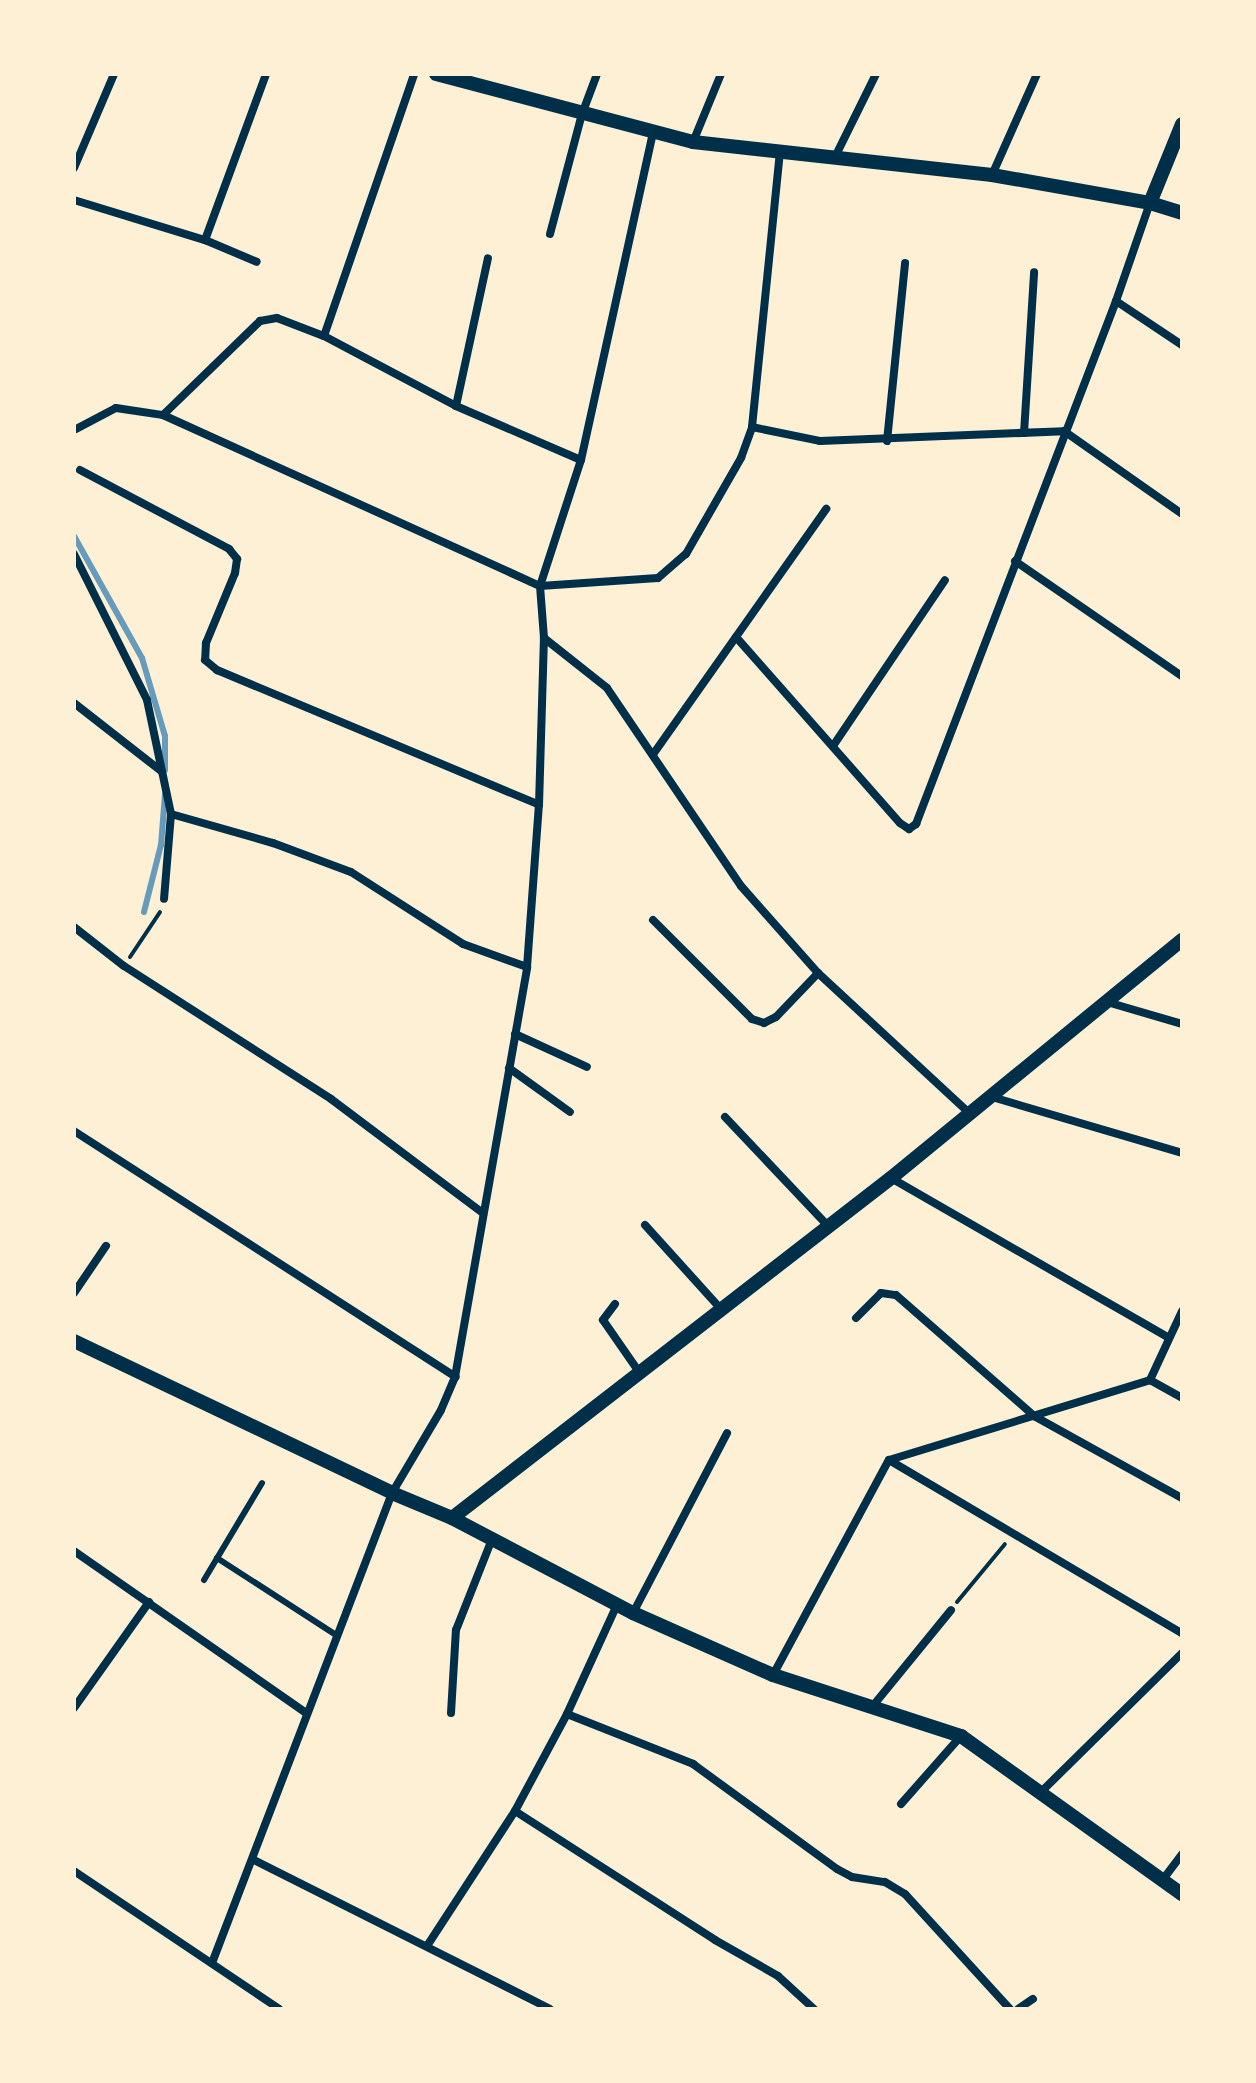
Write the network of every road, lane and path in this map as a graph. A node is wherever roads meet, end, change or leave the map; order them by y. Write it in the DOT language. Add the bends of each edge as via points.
graph roads {
  1 [pos="114,74"];
  2 [pos="266,74"];
  3 [pos="414,74"];
  4 [pos="436,74"];
  5 [pos="597,74"];
  6 [pos="721,74"];
  7 [pos="876,74"];
  8 [pos="1037,74"];
  9 [pos="582,114"];
  10 [pos="1182,124"];
  11 [pos="653,132"];
  12 [pos="693,142"];
  13 [pos="780,151"];
  14 [pos="835,157"];
  15 [pos="74,168"];
  16 [pos="992,175"];
  17 [pos="74,200"];
  18 [pos="1150,203"];
  19 [pos="1182,213"];
  20 [pos="550,234"];
  21 [pos="205,240"];
  22 [pos="488,258"];
  23 [pos="257,262"];
  24 [pos="905,263"];
  25 [pos="1034,272"];
  26 [pos="1116,301"];
  27 [pos="324,336"];
  28 [pos="1182,345"];
  29 [pos="456,406"];
  30 [pos="163,415"];
  31 [pos="752,427"];
  32 [pos="76,429"];
  33 [pos="1064,431"];
  34 [pos="1024,433"];
  35 [pos="887,441"];
  36 [pos="581,460"];
  37 [pos="80,470"];
  38 [pos="826,509"];
  39 [pos="1182,514"];
  40 [pos="74,554"];
  41 [pos="1015,561"];
  42 [pos="945,580"];
  43 [pos="540,586"];
  44 [pos="736,637"];
  45 [pos="544,638"];
  46 [pos="1182,676"];
  47 [pos="74,703"];
  48 [pos="833,746"];
  49 [pos="654,753"];
  50 [pos="162,771"];
  51 [pos="539,805"];
  52 [pos="175,814"];
  53 [pos="164,899"];
  54 [pos="653,920"];
  55 [pos="74,927"];
  56 [pos="1182,940"];
  57 [pos="124,966"];
  58 [pos="527,967"];
  59 [pos="818,973"];
  60 [pos="1107,1002"];
  61 [pos="1182,1024"];
  62 [pos="515,1034"];
  63 [pos="587,1067"];
  64 [pos="509,1068"];
  65 [pos="992,1097"];
  66 [pos="570,1112"];
  67 [pos="970,1114"];
  68 [pos="725,1117"];
  69 [pos="74,1131"];
  70 [pos="1182,1153"];
  71 [pos="891,1178"];
  72 [pos="483,1213"];
  73 [pos="645,1225"];
  74 [pos="829,1227"];
  75 [pos="106,1246"];
  76 [pos="74,1293"];
  77 [pos="615,1304"];
  78 [pos="721,1309"];
  79 [pos="1182,1311"];
  80 [pos="856,1318"];
  81 [pos="1167,1337"];
  82 [pos="74,1341"];
  83 [pos="639,1372"];
  84 [pos="455,1377"];
  85 [pos="1150,1380"];
  86 [pos="1182,1398"];
  87 [pos="1034,1416"];
  88 [pos="727,1433"];
  89 [pos="889,1460"];
  90 [pos="262,1483"];
  91 [pos="392,1493"];
  92 [pos="1182,1498"];
  93 [pos="452,1518"];
  94 [pos="1014,1533"];
  95 [pos="492,1539"];
  96 [pos="74,1551"];
  97 [pos="217,1558"];
  98 [pos="204,1580"];
  99 [pos="149,1602"];
  100 [pos="617,1605"];
  101 [pos="951,1610"];
  102 [pos="633,1613"];
  103 [pos="1182,1633"];
  104 [pos="336,1635"];
  105 [pos="1182,1653"];
  106 [pos="773,1675"];
  107 [pos="872,1707"];
  108 [pos="74,1708"];
  109 [pos="305,1712"];
  110 [pos="451,1713"];
  111 [pos="567,1714"];
  112 [pos="961,1736"];
  113 [pos="1041,1792"];
  114 [pos="901,1804"];
  115 [pos="515,1811"];
  116 [pos="1182,1854"];
  117 [pos="254,1860"];
  118 [pos="74,1871"];
  119 [pos="1161,1882"];
  120 [pos="1182,1894"];
  121 [pos="427,1946"];
  122 [pos="212,1963"];
  123 [pos="1033,1999"];
  124 [pos="279,2009"];
  125 [pos="550,2009"];
  126 [pos="814,2009"];
  127 [pos="1010,2009"];
  128 [pos="1018,2009"];
  1 -- 15 [label="street"];
  2 -- 21 [label="street"];
  3 -- 27 [label="street"];
  4 -- 9 [label="street"];
  5 -- 9 [label="street"];
  6 -- 12 [label="street"];
  7 -- 14 [label="street"];
  8 -- 16 [label="street"];
  9 -- 11 [label="street"];
  9 -- 20 [label="street"];
  10 -- 18 [label="street"];
  11 -- 12 [label="street"];
  11 -- 36 [label="street"];
  12 -- 13 [label="street"];
  13 -- 14 [label="street"];
  13 -- 31 [label="street"];
  14 -- 16 [label="street"];
  16 -- 18 [label="street"];
  17 -- 21 [label="street"];
  18 -- 19 [label="street"];
  18 -- 26 [label="street"];
  21 -- 23 [label="street"];
  22 -- 29 [label="street"];
  24 -- 35 [label="street"];
  25 -- 34 [label="street"];
  26 -- 28 [label="street"];
  26 -- 33 [label="street"];
  27 -- 29 [label="street"];
  27 -- 30 [label="street" via="277,318 260,321"];
  29 -- 36 [label="street"];
  30 -- 32 [label="street" via="116,408"];
  30 -- 43 [label="street"];
  31 -- 35 [label="street" via="820,441"];
  31 -- 43 [label="street" via="741,458 674,568 658,578"];
  33 -- 34 [label="street"];
  33 -- 39 [label="street"];
  33 -- 41 [label="street"];
  34 -- 35 [label="street"];
  36 -- 43 [label="street"];
  37 -- 51 [label="street" via="229,549 237,559 206,643 205,660 217,670"];
  38 -- 44 [label="street"];
  40 -- 50 [label="street" via="135,670"];
  41 -- 46 [label="street"];
  41 -- 48 [label="street" via="916,824 909,829 900,823"];
  42 -- 48 [label="street"];
  43 -- 45 [label="street"];
  44 -- 48 [label="street"];
  44 -- 49 [label="street"];
  45 -- 49 [label="street" via="607,688"];
  45 -- 51 [label="street"];
  47 -- 50 [label="street"];
  49 -- 59 [label="street" via="741,886"];
  50 -- 52 [label="street"];
  51 -- 58 [label="street"];
  52 -- 53 [label="street"];
  52 -- 58 [label="street" via="351,872 463,944"];
  53 -- 57 [label="path" via="155,923"];
  54 -- 59 [label="street" via="752,1019 764,1023"];
  55 -- 57 [label="street"];
  56 -- 60 [label="street"];
  57 -- 72 [label="street" via="331,1099"];
  58 -- 62 [label="street"];
  59 -- 67 [label="street"];
  60 -- 61 [label="street"];
  60 -- 65 [label="street"];
  62 -- 63 [label="street"];
  62 -- 64 [label="street"];
  64 -- 66 [label="street"];
  64 -- 72 [label="street"];
  65 -- 67 [label="street"];
  65 -- 70 [label="street"];
  67 -- 71 [label="street"];
  68 -- 74 [label="street"];
  69 -- 84 [label="street"];
  71 -- 74 [label="street"];
  71 -- 81 [label="street"];
  72 -- 84 [label="street"];
  73 -- 78 [label="street"];
  74 -- 78 [label="street"];
  75 -- 76 [label="street"];
  77 -- 83 [label="street" via="605,1324"];
  78 -- 83 [label="street"];
  79 -- 81 [label="street"];
  80 -- 87 [label="street" via="881,1293 896,1295"];
  81 -- 85 [label="street"];
  82 -- 91 [label="street"];
  83 -- 93 [label="street"];
  84 -- 91 [label="street"];
  85 -- 86 [label="street"];
  85 -- 87 [label="street"];
  87 -- 89 [label="street"];
  87 -- 92 [label="street"];
  88 -- 102 [label="street"];
  89 -- 94 [label="street"];
  89 -- 106 [label="street"];
  90 -- 97 [label="lane"];
  91 -- 93 [label="street"];
  91 -- 104 [label="street"];
  93 -- 95 [label="street"];
  94 -- 101 [label="path"];
  94 -- 103 [label="street"];
  95 -- 100 [label="street"];
  95 -- 110 [label="street" via="456,1630"];
  96 -- 99 [label="street"];
  97 -- 98 [label="lane"];
  97 -- 104 [label="lane"];
  99 -- 108 [label="street"];
  99 -- 109 [label="street"];
  100 -- 102 [label="street"];
  100 -- 111 [label="street"];
  101 -- 107 [label="street"];
  102 -- 106 [label="street"];
  104 -- 109 [label="street"];
  105 -- 113 [label="street"];
  106 -- 107 [label="street"];
  107 -- 112 [label="street"];
  109 -- 117 [label="street"];
  111 -- 115 [label="street"];
  111 -- 127 [label="street" via="693,1764 837,1869 885,1882 905,1894"];
  112 -- 113 [label="street"];
  112 -- 114 [label="street"];
  113 -- 119 [label="street"];
  115 -- 121 [label="street"];
  115 -- 126 [label="street" via="778,1976"];
  116 -- 119 [label="street"];
  117 -- 121 [label="street"];
  117 -- 122 [label="street"];
  118 -- 122 [label="street"];
  119 -- 120 [label="street"];
  121 -- 125 [label="street"];
  122 -- 124 [label="street"];
  123 -- 128 [label="street"];
}
